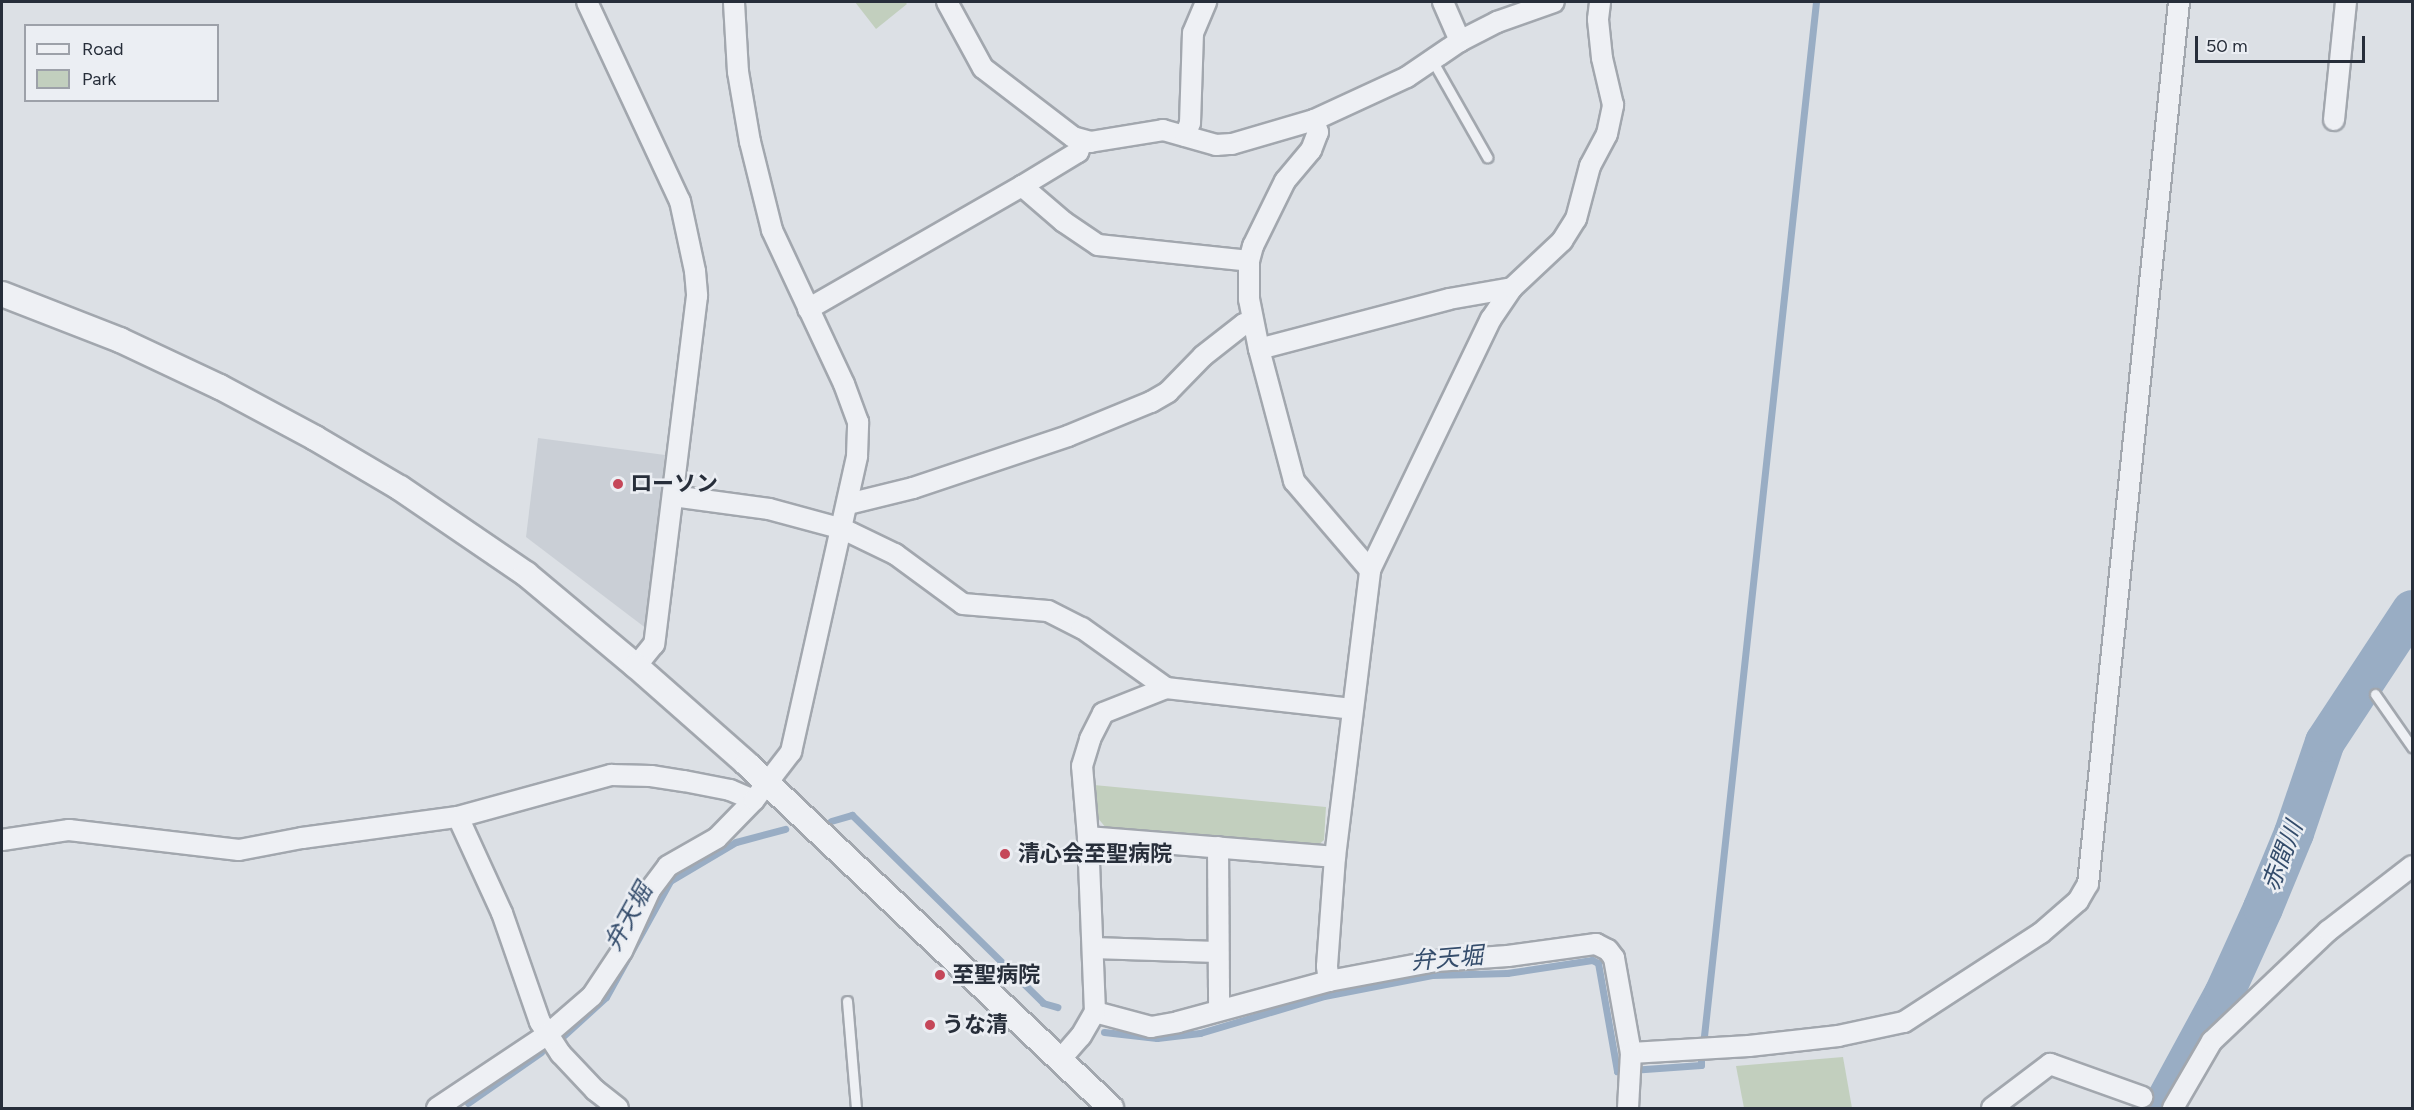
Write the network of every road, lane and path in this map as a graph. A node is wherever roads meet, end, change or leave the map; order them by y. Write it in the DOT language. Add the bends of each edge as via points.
graph roads {
  1 [pos="587,2"];
  2 [pos="734,2"];
  3 [pos="947,2"];
  4 [pos="1206,2"];
  5 [pos="1443,2"];
  6 [pos="1554,2"];
  7 [pos="1600,2"];
  8 [pos="2180,2"];
  9 [pos="2346,2"];
  10 [pos="1460,41"];
  11 [pos="1432,60"];
  12 [pos="1314,120"];
  13 [pos="2334,120"];
  14 [pos="1185,136"];
  15 [pos="1082,142"];
  16 [pos="1487,157"];
  17 [pos="1022,186"];
  18 [pos="1249,261"];
  19 [pos="1512,288"];
  20 [pos="2,294"];
  21 [pos="808,309"];
  22 [pos="1252,323"];
  23 [pos="1258,349"];
  24 [pos="673,496"];
  25 [pos="848,504"];
  26 [pos="843,529"];
  27 [pos="1370,570"];
  28 [pos="636,666"];
  29 [pos="1166,688"];
  30 [pos="2375,694"];
  31 [pos="1352,710"];
  32 [pos="2412,747"];
  33 [pos="761,791"];
  34 [pos="458,817"];
  35 [pos="1088,837"];
  36 [pos="2,840"];
  37 [pos="1218,847"];
  38 [pos="1335,857"];
  39 [pos="2412,866"];
  40 [pos="1092,948"];
  41 [pos="1217,952"];
  42 [pos="1329,981"];
  43 [pos="847,1001"];
  44 [pos="1218,1011"];
  45 [pos="1095,1012"];
  46 [pos="548,1034"];
  47 [pos="1059,1061"];
  48 [pos="1630,1065"];
  49 [pos="2142,1097"];
  50 [pos="437,1108"];
  51 [pos="618,1108"];
  52 [pos="856,1108"];
  53 [pos="1111,1108"];
  54 [pos="1628,1108"];
  55 [pos="1992,1108"];
  56 [pos="2173,1108"];
  1 -- 24 [label="street" via="680,201 695,271 697,296"];
  2 -- 21 [label="street" via="738,72 750,142 772,230"];
  3 -- 15 [label="street" via="983,68"];
  4 -- 14 [label="street" via="1193,33 1190,123"];
  5 -- 10 [label="street"];
  6 -- 10 [label="street" via="1497,22"];
  7 -- 19 [label="street" via="1602,57 1613,105 1607,134 1590,166 1576,219"];
  8 -- 48 [label="street" via="2088,884 2078,901 2041,933 1904,1022"];
  9 -- 13 [label="street"];
  10 -- 11 [label="street"];
  11 -- 12 [label="street" via="1407,77"];
  11 -- 16 [label="lane"];
  12 -- 14 [label="street" via="1232,144"];
  12 -- 18 [label="street" via="1318,132 1311,150 1285,181"];
  14 -- 15 [label="street" via="1163,130"];
  15 -- 17 [label="street" via="1078,152"];
  17 -- 18 [label="street" via="1098,245"];
  17 -- 21 [label="street"];
  18 -- 22 [label="street"];
  19 -- 23 [label="street" via="1449,299"];
  19 -- 27 [label="street" via="1491,319"];
  20 -- 28 [label="street" via="120,340 315,438 400,488 526,574"];
  21 -- 25 [label="street" via="858,422 857,456"];
  22 -- 23 [label="street"];
  22 -- 25 [label="street" via="1244,324 1203,356 1168,392 1151,402 1057,440 914,488"];
  23 -- 27 [label="street" via="1294,481"];
  24 -- 26 [label="street" via="769,509"];
  24 -- 28 [label="street" via="654,644"];
  25 -- 26 [label="street"];
  26 -- 29 [label="street" via="895,554 963,604 1048,611 1082,628"];
  26 -- 33 [label="street" via="791,752"];
  27 -- 31 [label="street"];
  28 -- 33 [label="street"];
  29 -- 31 [label="street"];
  29 -- 35 [label="street" via="1103,713 1082,766"];
  30 -- 32 [label="lane"];
  31 -- 38 [label="street"];
  33 -- 34 [label="street" via="730,790 651,776 611,775"];
  33 -- 46 [label="street" via="717,838 668,866 650,890 622,951 591,996"];
  33 -- 47 [label="street"];
  34 -- 36 [label="street" via="239,849 69,830"];
  34 -- 46 [label="street" via="502,913 540,1022"];
  35 -- 37 [label="street"];
  35 -- 40 [label="street"];
  37 -- 38 [label="street"];
  37 -- 41 [label="street"];
  38 -- 42 [label="street"];
  39 -- 56 [label="street" via="2328,931 2211,1041"];
  40 -- 41 [label="street"];
  40 -- 45 [label="street"];
  41 -- 44 [label="street"];
  42 -- 44 [label="street"];
  42 -- 48 [label="street" via="1436,961 1596,944 1614,958"];
  43 -- 52 [label="lane"];
  44 -- 45 [label="street" via="1151,1026"];
  45 -- 47 [label="street"];
  46 -- 50 [label="street"];
  46 -- 51 [label="street" via="595,1090"];
  47 -- 53 [label="street"];
  48 -- 54 [label="street"];
  49 -- 55 [label="street" via="2050,1064"];
}
